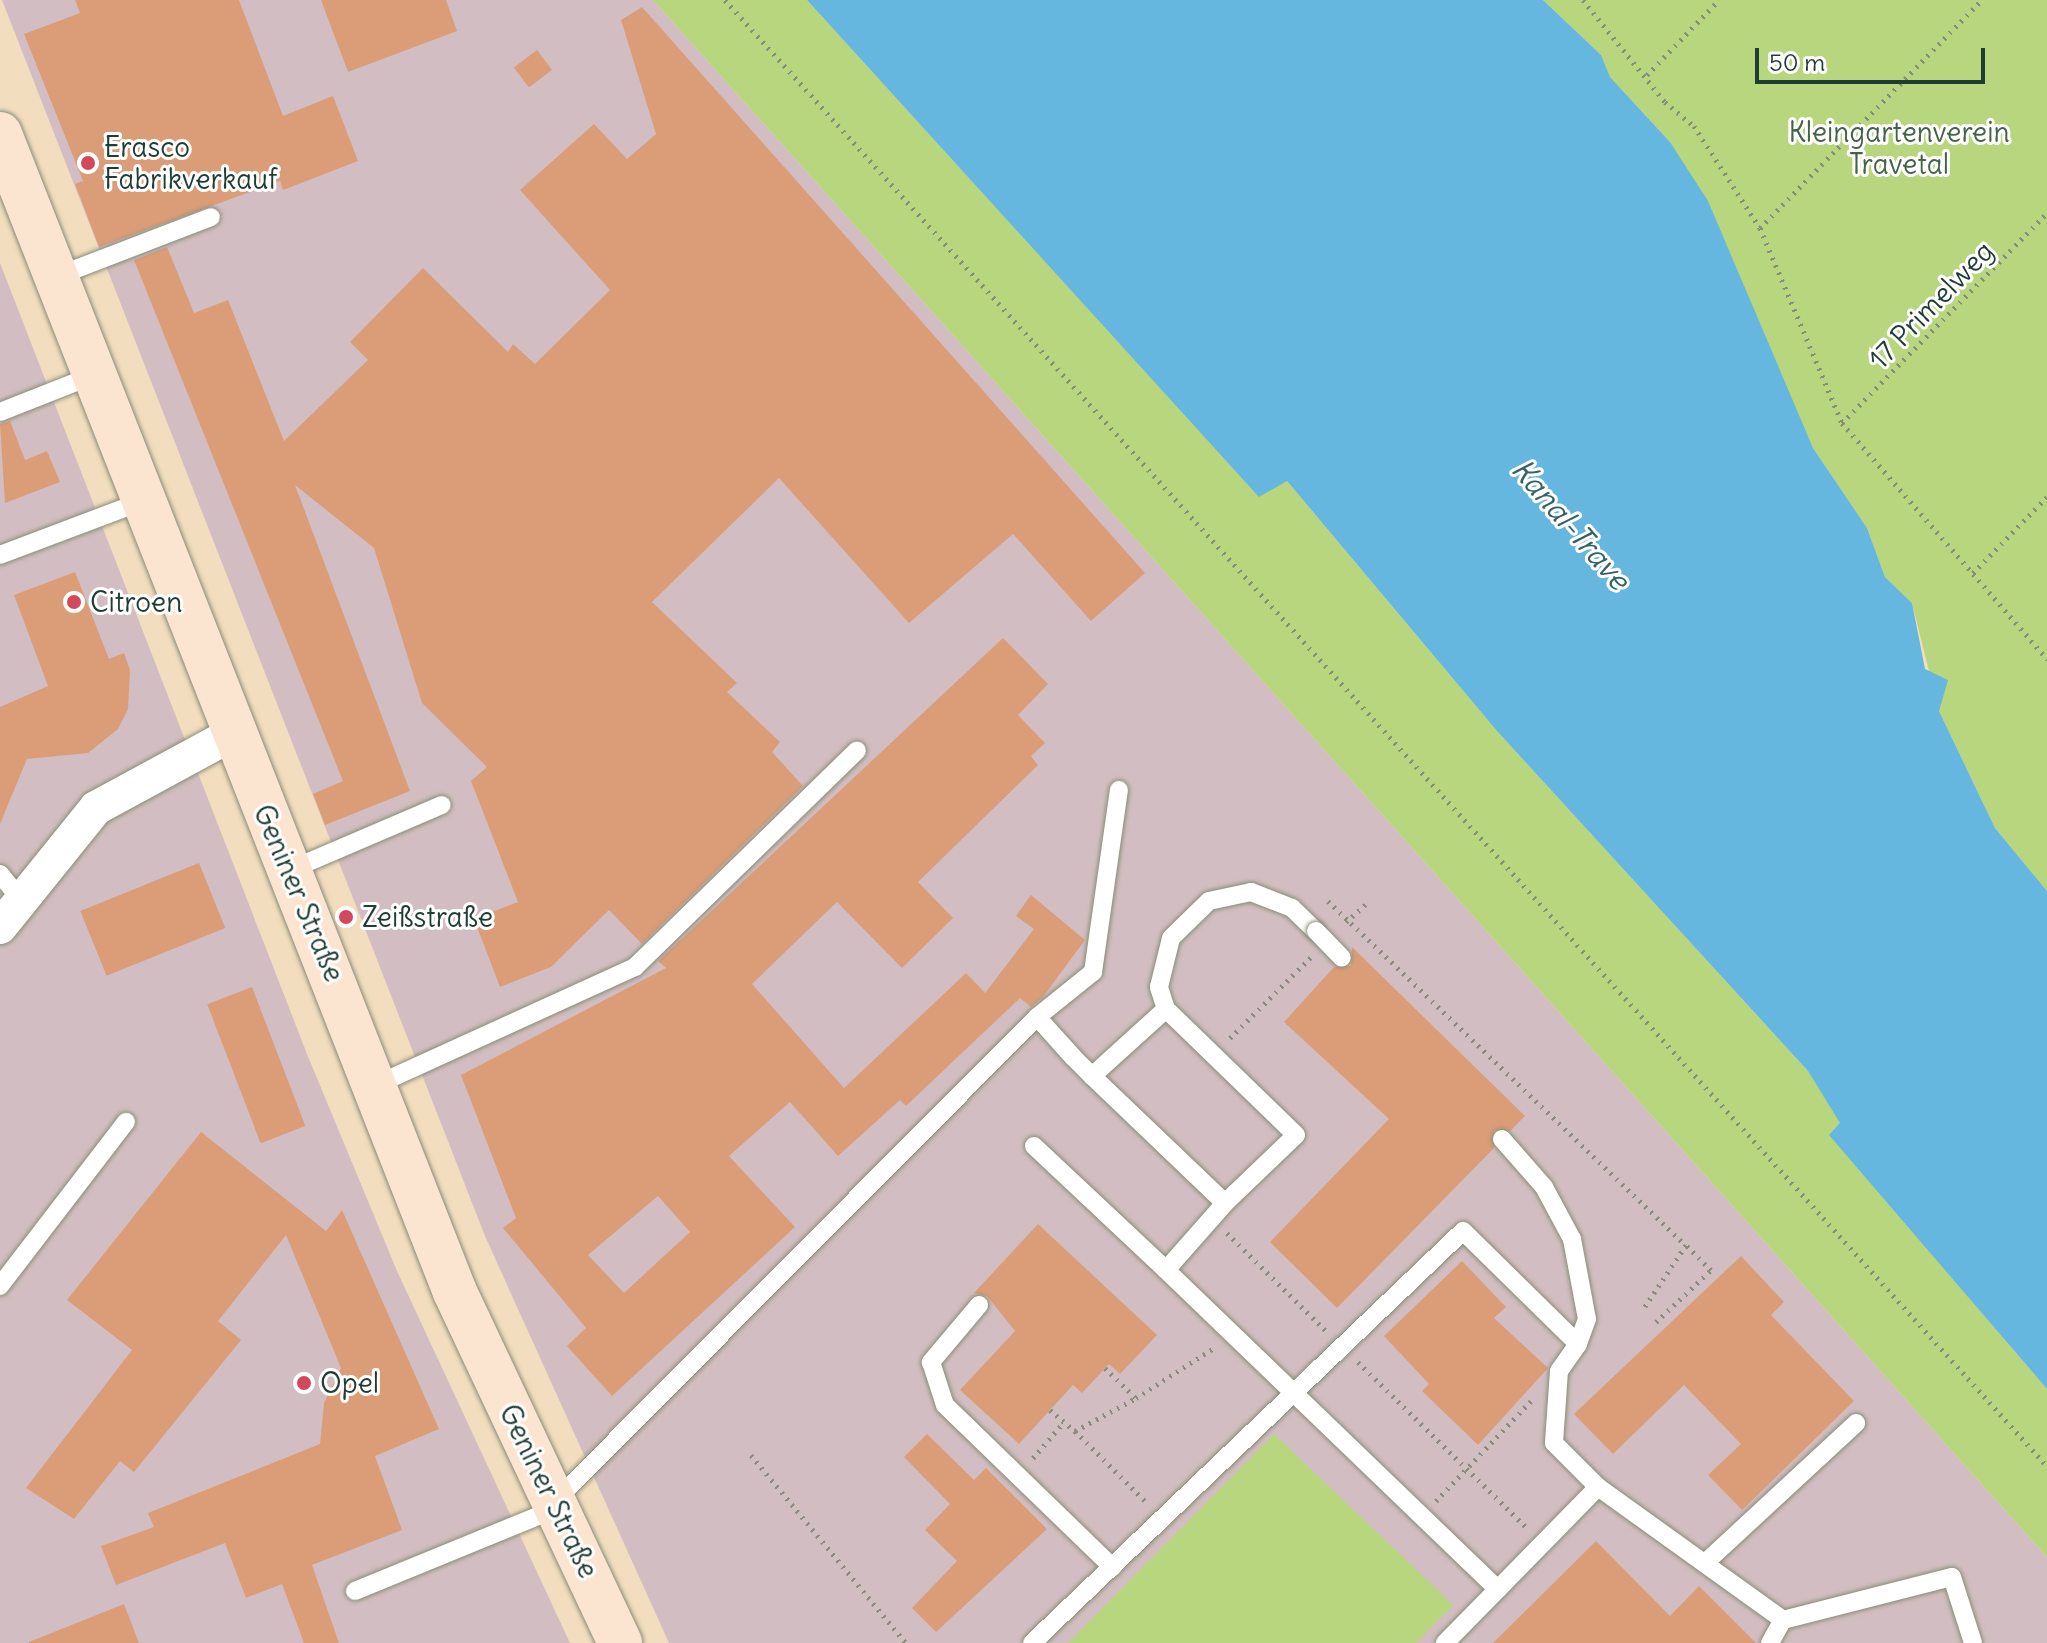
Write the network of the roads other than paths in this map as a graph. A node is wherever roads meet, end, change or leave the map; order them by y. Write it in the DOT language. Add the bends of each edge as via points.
graph roads {
  1 [pos="0,134"];
  2 [pos="211,217"];
  3 [pos="55,277"];
  4 [pos="94,375"];
  5 [pos="0,412"];
  6 [pos="143,501"];
  7 [pos="0,555"];
  8 [pos="234,733"];
  9 [pos="857,750"];
  10 [pos="1119,790"];
  11 [pos="442,805"];
  12 [pos="288,871"];
  13 [pos="0,874"];
  14 [pos="22,901"];
  15 [pos="0,927"];
  16 [pos="1342,958"];
  17 [pos="1166,1009"];
  18 [pos="1037,1017"];
  19 [pos="1092,1076"];
  20 [pos="376,1085"];
  21 [pos="126,1122"];
  22 [pos="1502,1139"];
  23 [pos="1034,1146"];
  24 [pos="1225,1203"];
  25 [pos="1166,1270"];
  26 [pos="0,1286"];
  27 [pos="979,1305"];
  28 [pos="1578,1344"];
  29 [pos="1296,1392"];
  30 [pos="1856,1423"];
  31 [pos="1598,1487"];
  32 [pos="556,1505"];
  33 [pos="1705,1563"];
  34 [pos="1112,1567"];
  35 [pos="1498,1589"];
  36 [pos="355,1591"];
  37 [pos="1783,1620"];
  38 [pos="620,1643"];
  39 [pos="1032,1643"];
  40 [pos="1445,1643"];
  41 [pos="1770,1643"];
  42 [pos="1973,1643"];
  1 -- 3 [label="main road, Geniner Straße"];
  2 -- 3 [label="lane"];
  3 -- 4 [label="main road, Geniner Straße"];
  4 -- 5 [label="lane"];
  4 -- 6 [label="main road, Geniner Straße"];
  6 -- 7 [label="lane"];
  6 -- 8 [label="main road, Geniner Straße"];
  8 -- 12 [label="main road, Geniner Straße"];
  8 -- 14 [label="street" via="96,808"];
  9 -- 20 [label="lane" via="635,967"];
  10 -- 18 [label="lane" via="1093,972"];
  11 -- 12 [label="lane"];
  12 -- 20 [label="main road, Geniner Straße"];
  13 -- 14 [label="lane"];
  14 -- 15 [label="street"];
  16 -- 17 [label="lane, bridge" via="1292,908 1251,892 1209,901 1171,938 1159,987"];
  17 -- 19 [label="lane"];
  17 -- 24 [label="lane" via="1296,1135"];
  18 -- 19 [label="lane"];
  18 -- 32 [label="lane"];
  19 -- 24 [label="lane"];
  20 -- 32 [label="main road, Geniner Straße" via="455,1292"];
  21 -- 26 [label="lane"];
  22 -- 28 [label="lane" via="1544,1187 1572,1239 1587,1319"];
  23 -- 25 [label="lane"];
  24 -- 25 [label="lane"];
  25 -- 29 [label="lane"];
  27 -- 34 [label="lane" via="931,1362 945,1405"];
  28 -- 29 [label="lane" via="1463,1231"];
  28 -- 31 [label="lane" via="1559,1371 1554,1443"];
  29 -- 34 [label="lane"];
  29 -- 35 [label="lane"];
  30 -- 33 [label="lane"];
  31 -- 33 [label="lane"];
  31 -- 35 [label="lane"];
  32 -- 36 [label="lane"];
  32 -- 38 [label="main road, Geniner Straße"];
  33 -- 37 [label="lane"];
  34 -- 39 [label="lane"];
  35 -- 40 [label="lane"];
  37 -- 41 [label="lane"];
  37 -- 42 [label="lane" via="1952,1577"];
}
